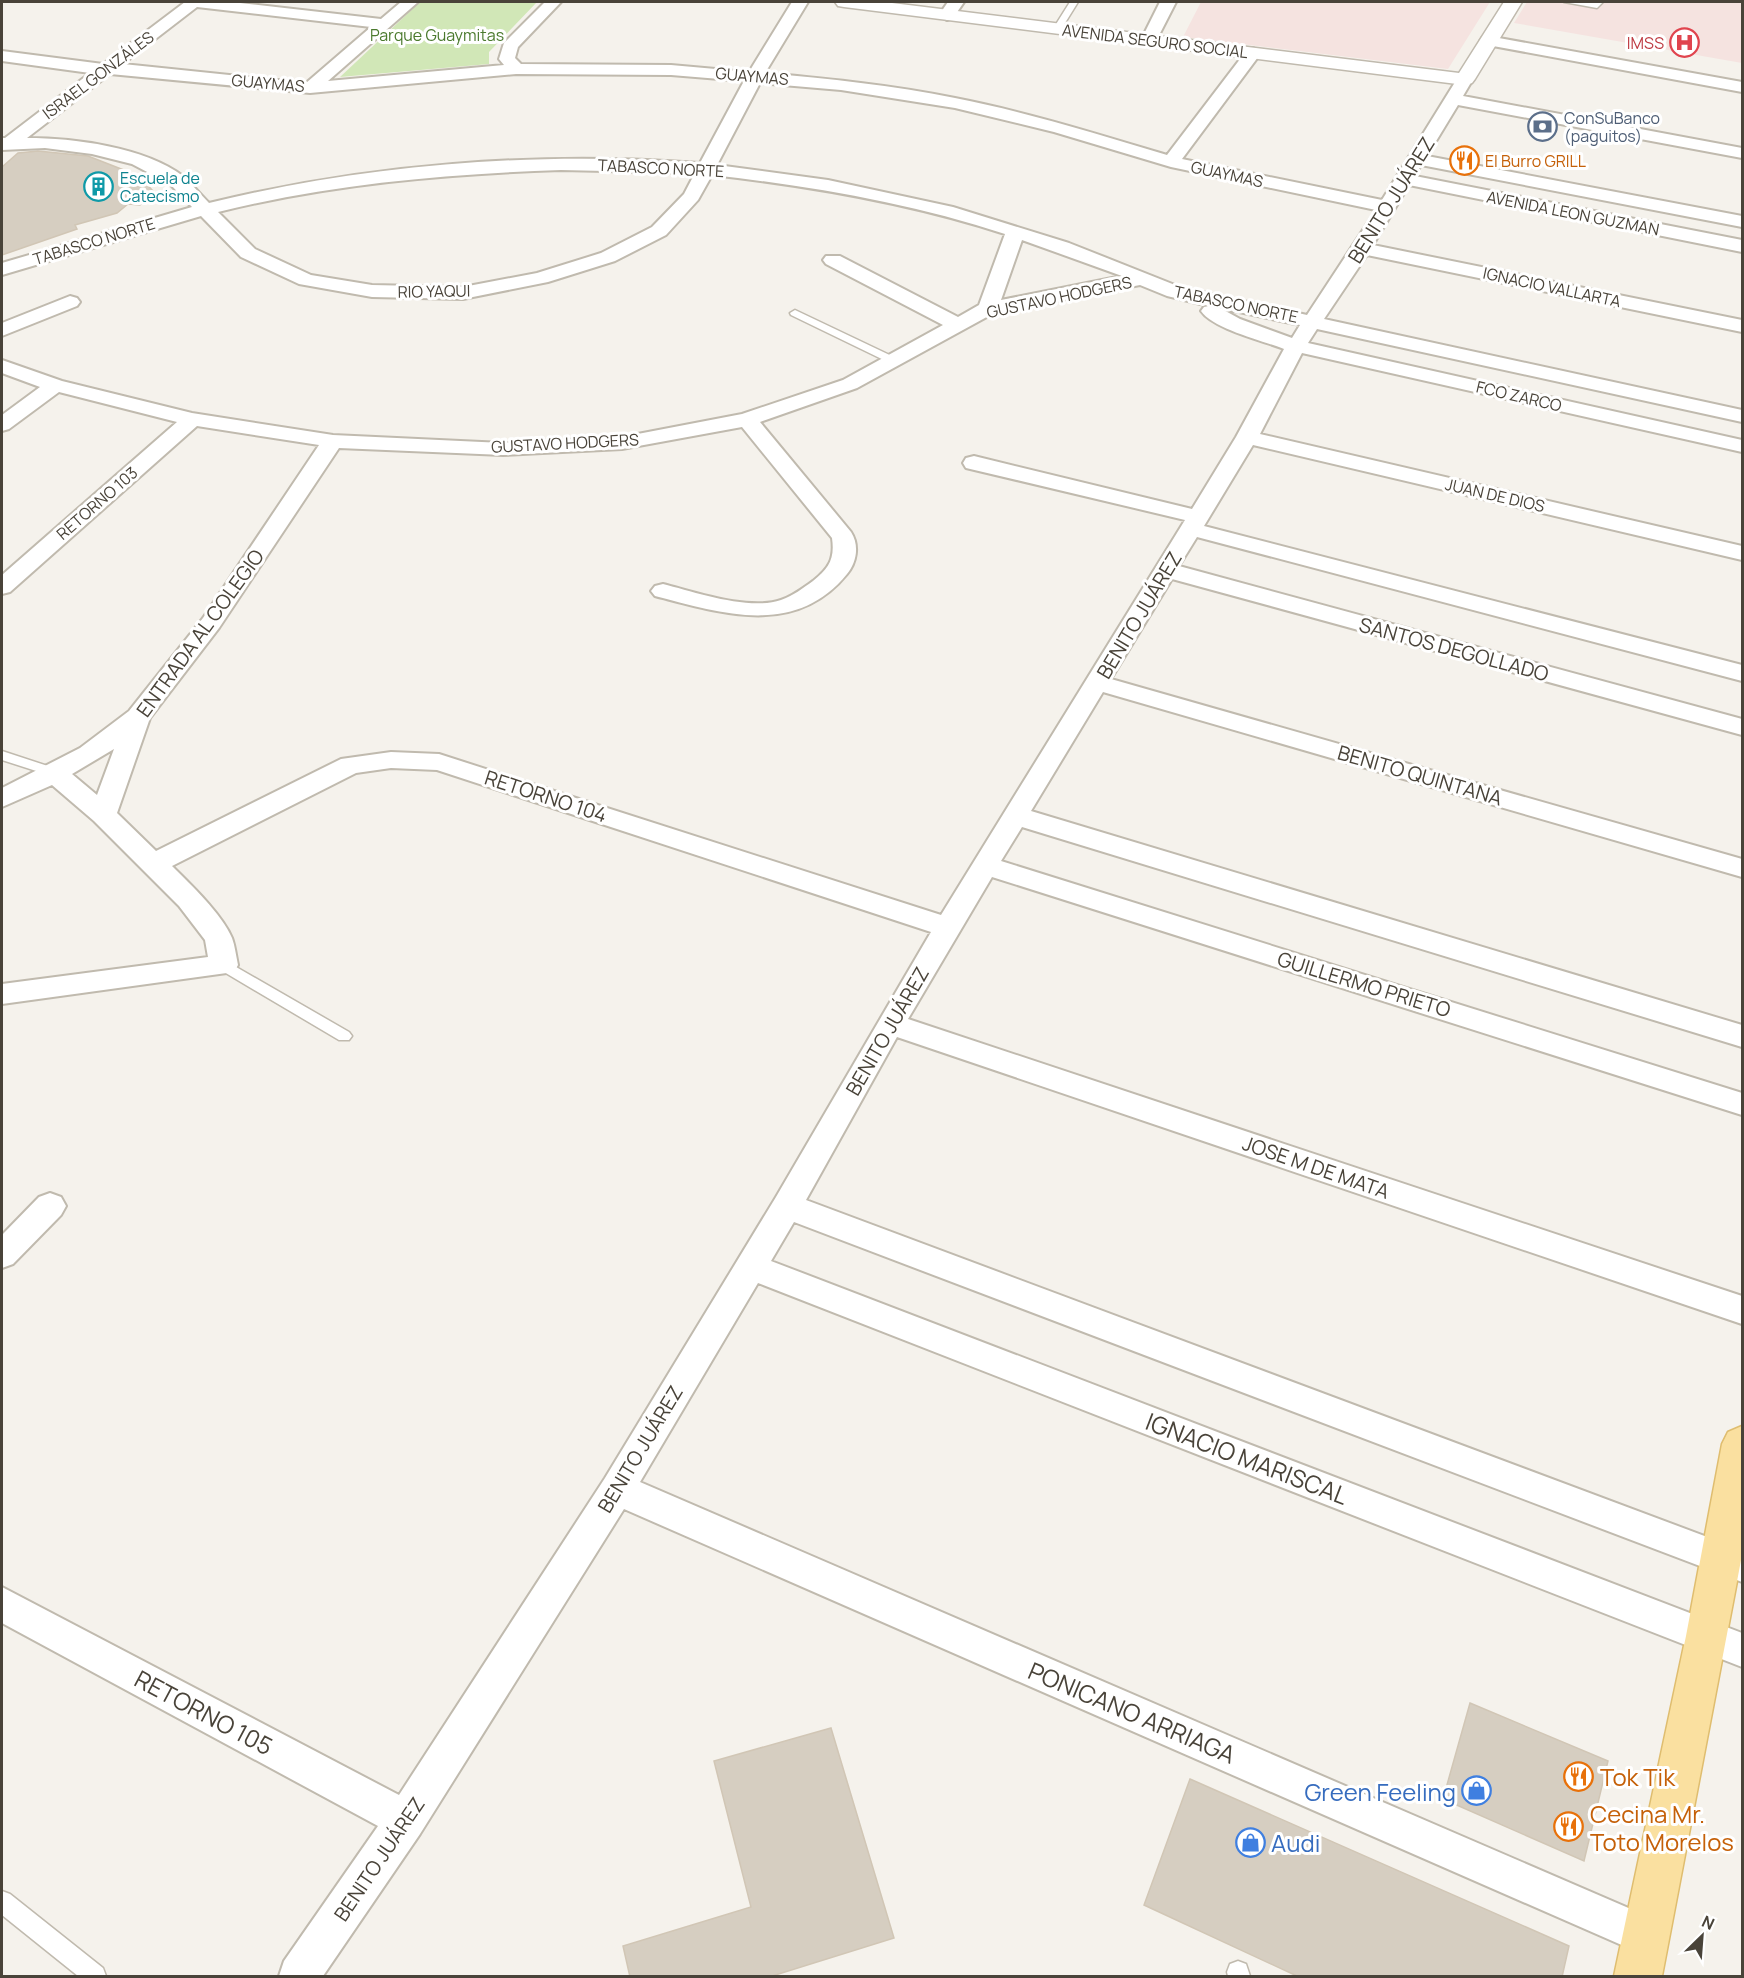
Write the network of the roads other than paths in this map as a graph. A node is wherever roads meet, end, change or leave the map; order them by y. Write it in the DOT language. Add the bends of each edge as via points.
graph roads {
  1 [pos="194,2"];
  2 [pos="410,2"];
  3 [pos="553,2"];
  4 [pos="800,2"];
  5 [pos="844,2"];
  6 [pos="1074,2"];
  7 [pos="1168,2"];
  8 [pos="1513,2"];
  9 [pos="1568,2"];
  10 [pos="1599,2"];
  11 [pos="951,8"];
  12 [pos="385,24"];
  13 [pos="1057,29"];
  14 [pos="1521,30"];
  15 [pos="1493,33"];
  16 [pos="1149,40"];
  17 [pos="1253,53"];
  18 [pos="2,56"];
  19 [pos="106,69"];
  20 [pos="516,69"];
  21 [pos="755,76"];
  22 [pos="1743,87"];
  23 [pos="310,88"];
  24 [pos="1459,89"];
  25 [pos="4,145"];
  26 [pos="1743,153"];
  27 [pos="1172,162"];
  28 [pos="707,169"];
  29 [pos="1410,169"];
  30 [pos="206,207"];
  31 [pos="1387,207"];
  32 [pos="1743,222"];
  33 [pos="1015,232"];
  34 [pos="1743,246"];
  35 [pos="1362,248"];
  36 [pos="833,260"];
  37 [pos="2,269"];
  38 [pos="1144,278"];
  39 [pos="1174,292"];
  40 [pos="70,302"];
  41 [pos="988,308"];
  42 [pos="795,313"];
  43 [pos="1312,320"];
  44 [pos="959,325"];
  45 [pos="1743,326"];
  46 [pos="2,330"];
  47 [pos="1296,346"];
  48 [pos="894,361"];
  49 [pos="2,366"];
  50 [pos="55,385"];
  51 [pos="1743,416"];
  52 [pos="192,419"];
  53 [pos="747,420"];
  54 [pos="2,425"];
  55 [pos="1247,437"];
  56 [pos="333,441"];
  57 [pos="1743,446"];
  58 [pos="974,463"];
  59 [pos="1195,523"];
  60 [pos="1743,554"];
  61 [pos="1166,570"];
  62 [pos="2,587"];
  63 [pos="663,591"];
  64 [pos="1743,674"];
  65 [pos="1098,682"];
  66 [pos="138,716"];
  67 [pos="1743,727"];
  68 [pos="5,760"];
  69 [pos="55,773"];
  70 [pos="2,798"];
  71 [pos="103,815"];
  72 [pos="1016,816"];
  73 [pos="153,864"];
  74 [pos="985,865"];
  75 [pos="1743,868"];
  76 [pos="948,927"];
  77 [pos="224,965"];
  78 [pos="2,994"];
  79 [pos="890,1024"];
  80 [pos="344,1036"];
  81 [pos="1743,1036"];
  82 [pos="1743,1104"];
  83 [pos="50,1206"];
  84 [pos="787,1206"];
  85 [pos="2,1255"];
  86 [pos="751,1267"];
  87 [pos="1743,1310"];
  88 [pos="1743,1444"];
  89 [pos="617,1489"];
  90 [pos="1731,1562"];
  91 [pos="2,1604"];
  92 [pos="1725,1643"];
  93 [pos="406,1820"];
  94 [pos="2,1902"];
  95 [pos="1647,1936"];
  96 [pos="95,1977"];
  97 [pos="299,1977"];
  98 [pos="1638,1977"];
  1 -- 12 [label="street"];
  1 -- 19 [label="street, ISRAEL GONZÁLES"];
  2 -- 12 [label="street"];
  3 -- 20 [label="street" via="510,46 507,59"];
  4 -- 21 [label="street, RIO YAQUI"];
  5 -- 11 [label="street, AVENIDA SEGURO SOCIAL"];
  6 -- 13 [label="lane"];
  7 -- 16 [label="street"];
  8 -- 15 [label="street"];
  9 -- 10 [label="lane" via="1597,6"];
  11 -- 13 [label="street, AVENIDA SEGURO SOCIAL"];
  12 -- 23 [label="street"];
  13 -- 16 [label="street, AVENIDA SEGURO SOCIAL"];
  14 -- 15 [label="street"];
  15 -- 22 [label="street"];
  15 -- 24 [label="street"];
  16 -- 17 [label="street, AVENIDA SEGURO SOCIAL"];
  17 -- 24 [label="street, AVENIDA SEGURO SOCIAL"];
  17 -- 27 [label="street"];
  18 -- 19 [label="street, GUAYMAS"];
  19 -- 23 [label="street, GUAYMAS"];
  19 -- 25 [label="street, ISRAEL GONZÁLES"];
  20 -- 21 [label="street, GUAYMAS" via="671,70"];
  20 -- 23 [label="street, GUAYMAS"];
  21 -- 27 [label="street, GUAYMAS" via="955,103 1059,128"];
  21 -- 28 [label="street, RIO YAQUI"];
  24 -- 26 [label="street"];
  24 -- 29 [label="street, BENITO JUÁREZ"];
  25 -- 30 [label="street, RIO YAQUI" via="45,143 138,160 176,180"];
  27 -- 31 [label="street, GUAYMAS"];
  28 -- 30 [label="street, TABASCO NORTE" via="543,165 425,172 328,183"];
  28 -- 30 [label="street, RIO YAQUI" via="692,196 659,231 608,257 541,278 463,293 372,291 306,280 248,253"];
  28 -- 33 [label="street, TABASCO NORTE" via="808,181 916,204"];
  29 -- 31 [label="street, BENITO JUÁREZ"];
  29 -- 32 [label="street, AVENIDA LEON GUZMAN"];
  29 -- 34 [label="street, AVENIDA LEON GUZMAN"];
  30 -- 37 [label="street, TABASCO NORTE"];
  31 -- 35 [label="street, BENITO JUÁREZ"];
  33 -- 38 [label="street, TABASCO NORTE"];
  33 -- 41 [label="street"];
  35 -- 43 [label="street, BENITO JUÁREZ"];
  35 -- 45 [label="street, IGNACIO VALLARTA"];
  36 -- 44 [label="street"];
  38 -- 39 [label="street, TABASCO NORTE"];
  38 -- 41 [label="street, GUSTAVO HODGERS"];
  39 -- 43 [label="street, TABASCO NORTE"];
  39 -- 47 [label="street" via="1233,322"];
  40 -- 46 [label="street"];
  41 -- 44 [label="street, GUSTAVO HODGERS"];
  42 -- 48 [label="lane"];
  43 -- 47 [label="street, BENITO JUÁREZ"];
  43 -- 51 [label="street, FCO ZARCO"];
  44 -- 48 [label="street, GUSTAVO HODGERS"];
  47 -- 55 [label="street, BENITO JUÁREZ"];
  47 -- 57 [label="street, FCO ZARCO"];
  48 -- 53 [label="street, GUSTAVO HODGERS" via="850,384"];
  49 -- 50 [label="street, GUSTAVO HODGERS"];
  50 -- 52 [label="street, GUSTAVO HODGERS"];
  50 -- 54 [label="street"];
  52 -- 56 [label="street, GUSTAVO HODGERS"];
  52 -- 62 [label="street, RETORNO 103"];
  53 -- 56 [label="street, GUSTAVO HODGERS" via="622,443 503,449"];
  53 -- 63 [label="street" via="843,537 846,555 837,573 808,595 778,608 729,607"];
  55 -- 59 [label="street, BENITO JUÁREZ"];
  55 -- 60 [label="street, JUAN DE DIOS"];
  56 -- 66 [label="street, ENTRADA AL COLEGIO" via="211,623"];
  58 -- 59 [label="street"];
  59 -- 61 [label="street, BENITO JUÁREZ"];
  59 -- 64 [label="street"];
  61 -- 65 [label="street, BENITO JUÁREZ"];
  61 -- 67 [label="street, SANTOS DEGOLLADO"];
  65 -- 72 [label="street, BENITO JUÁREZ"];
  65 -- 75 [label="street, BENITO QUINTANA"];
  66 -- 69 [label="street" via="111,741"];
  66 -- 71 [label="street, ENTRADA AL COLEGIO"];
  68 -- 69 [label="lane"];
  69 -- 70 [label="street"];
  69 -- 71 [label="street"];
  71 -- 73 [label="street"];
  72 -- 74 [label="street, BENITO JUÁREZ"];
  72 -- 81 [label="street"];
  73 -- 76 [label="street, RETORNO 104" via="350,765 391,760 439,762"];
  73 -- 77 [label="street" via="189,898 218,938"];
  74 -- 76 [label="street, BENITO JUÁREZ"];
  74 -- 82 [label="street, GUILLERMO PRIETO"];
  76 -- 79 [label="street, BENITO JUÁREZ"];
  77 -- 78 [label="street"];
  77 -- 80 [label="lane"];
  79 -- 84 [label="street, BENITO JUÁREZ"];
  79 -- 87 [label="street, JOSE M DE MATA"];
  83 -- 85 [label="street"];
  84 -- 86 [label="street, BENITO JUÁREZ"];
  84 -- 90 [label="street"];
  86 -- 89 [label="street, BENITO JUÁREZ"];
  86 -- 92 [label="street, IGNACIO MARISCAL"];
  88 -- 90 [label="main road"];
  89 -- 93 [label="street, BENITO JUÁREZ"];
  89 -- 95 [label="street, PONICANO ARRIAGA"];
  90 -- 92 [label="main road"];
  91 -- 93 [label="street, RETORNO 105"];
  92 -- 95 [label="main road"];
  93 -- 97 [label="street, BENITO JUÁREZ"];
  94 -- 96 [label="lane"];
  95 -- 98 [label="main road"];
}
